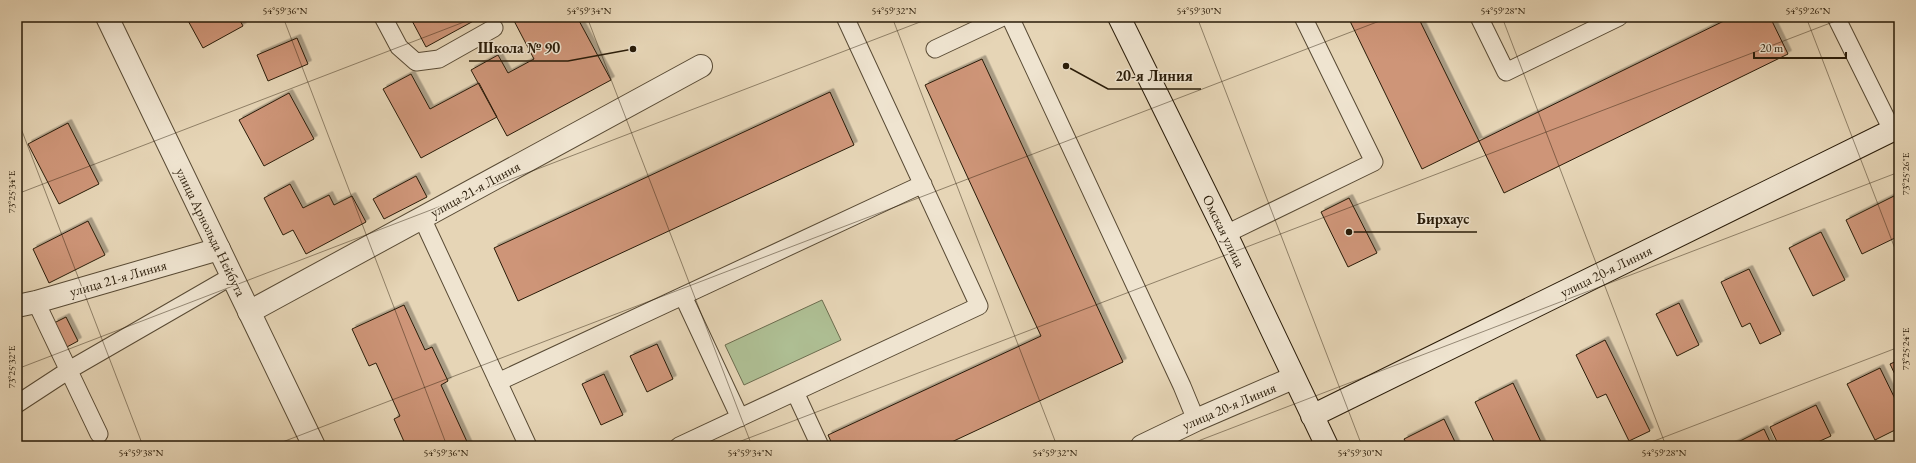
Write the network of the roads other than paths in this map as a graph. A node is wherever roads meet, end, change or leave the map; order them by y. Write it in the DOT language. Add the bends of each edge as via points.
graph roads {
  1 [pos="107,17"];
  2 [pos="383,17"];
  3 [pos="845,17"];
  4 [pos="1003,17"];
  5 [pos="1010,17"];
  6 [pos="1119,17"];
  7 [pos="1303,17"];
  8 [pos="1479,17"];
  9 [pos="1618,17"];
  10 [pos="1836,17"];
  11 [pos="494,28"];
  12 [pos="935,48"];
  13 [pos="701,66"];
  14 [pos="1895,128"];
  15 [pos="922,184"];
  16 [pos="422,218"];
  17 [pos="1226,234"];
  18 [pos="219,249"];
  19 [pos="232,276"];
  20 [pos="683,296"];
  21 [pos="27,304"];
  22 [pos="249,312"];
  23 [pos="69,370"];
  24 [pos="1294,378"];
  25 [pos="498,382"];
  26 [pos="795,392"];
  27 [pos="17,404"];
  28 [pos="1312,416"];
  29 [pos="740,418"];
  30 [pos="1196,420"];
  31 [pos="99,434"];
  32 [pos="314,446"];
  33 [pos="528,446"];
  34 [pos="679,446"];
  35 [pos="820,446"];
  36 [pos="1142,446"];
  37 [pos="1327,446"];
  1 -- 18 [label="street, улица Арнольда Нейбута"];
  2 -- 11 [label="lane" via="399,47 416,62 439,59"];
  3 -- 15 [label="lane"];
  4 -- 12 [label="lane"];
  5 -- 30 [label="lane"];
  6 -- 17 [label="street, Омская улица"];
  7 -- 17 [label="lane" via="1374,162"];
  8 -- 9 [label="lane" via="1506,72"];
  10 -- 14 [label="lane"];
  13 -- 16 [label="street, улица 21-я Линия"];
  14 -- 28 [label="street, улица 20-я Линия"];
  15 -- 20 [label="lane"];
  15 -- 26 [label="lane" via="979,306"];
  16 -- 22 [label="street, улица 21-я Линия"];
  16 -- 25 [label="lane"];
  17 -- 24 [label="street, Омская улица"];
  18 -- 19 [label="street, улица Арнольда Нейбута"];
  18 -- 21 [label="street, улица 21-я Линия"];
  19 -- 22 [label="street, улица Арнольда Нейбута"];
  19 -- 23 [label="lane"];
  20 -- 25 [label="lane"];
  20 -- 29 [label="lane"];
  21 -- 23 [label="lane"];
  22 -- 32 [label="street, улица Арнольда Нейбута"];
  23 -- 27 [label="lane"];
  23 -- 31 [label="lane"];
  24 -- 28 [label="street, Омская улица"];
  24 -- 30 [label="street, улица 20-я Линия"];
  25 -- 33 [label="lane"];
  26 -- 29 [label="lane"];
  26 -- 35 [label="lane"];
  28 -- 37 [label="street, Омская улица"];
  29 -- 34 [label="lane"];
  30 -- 36 [label="street, улица 20-я Линия"];
}
